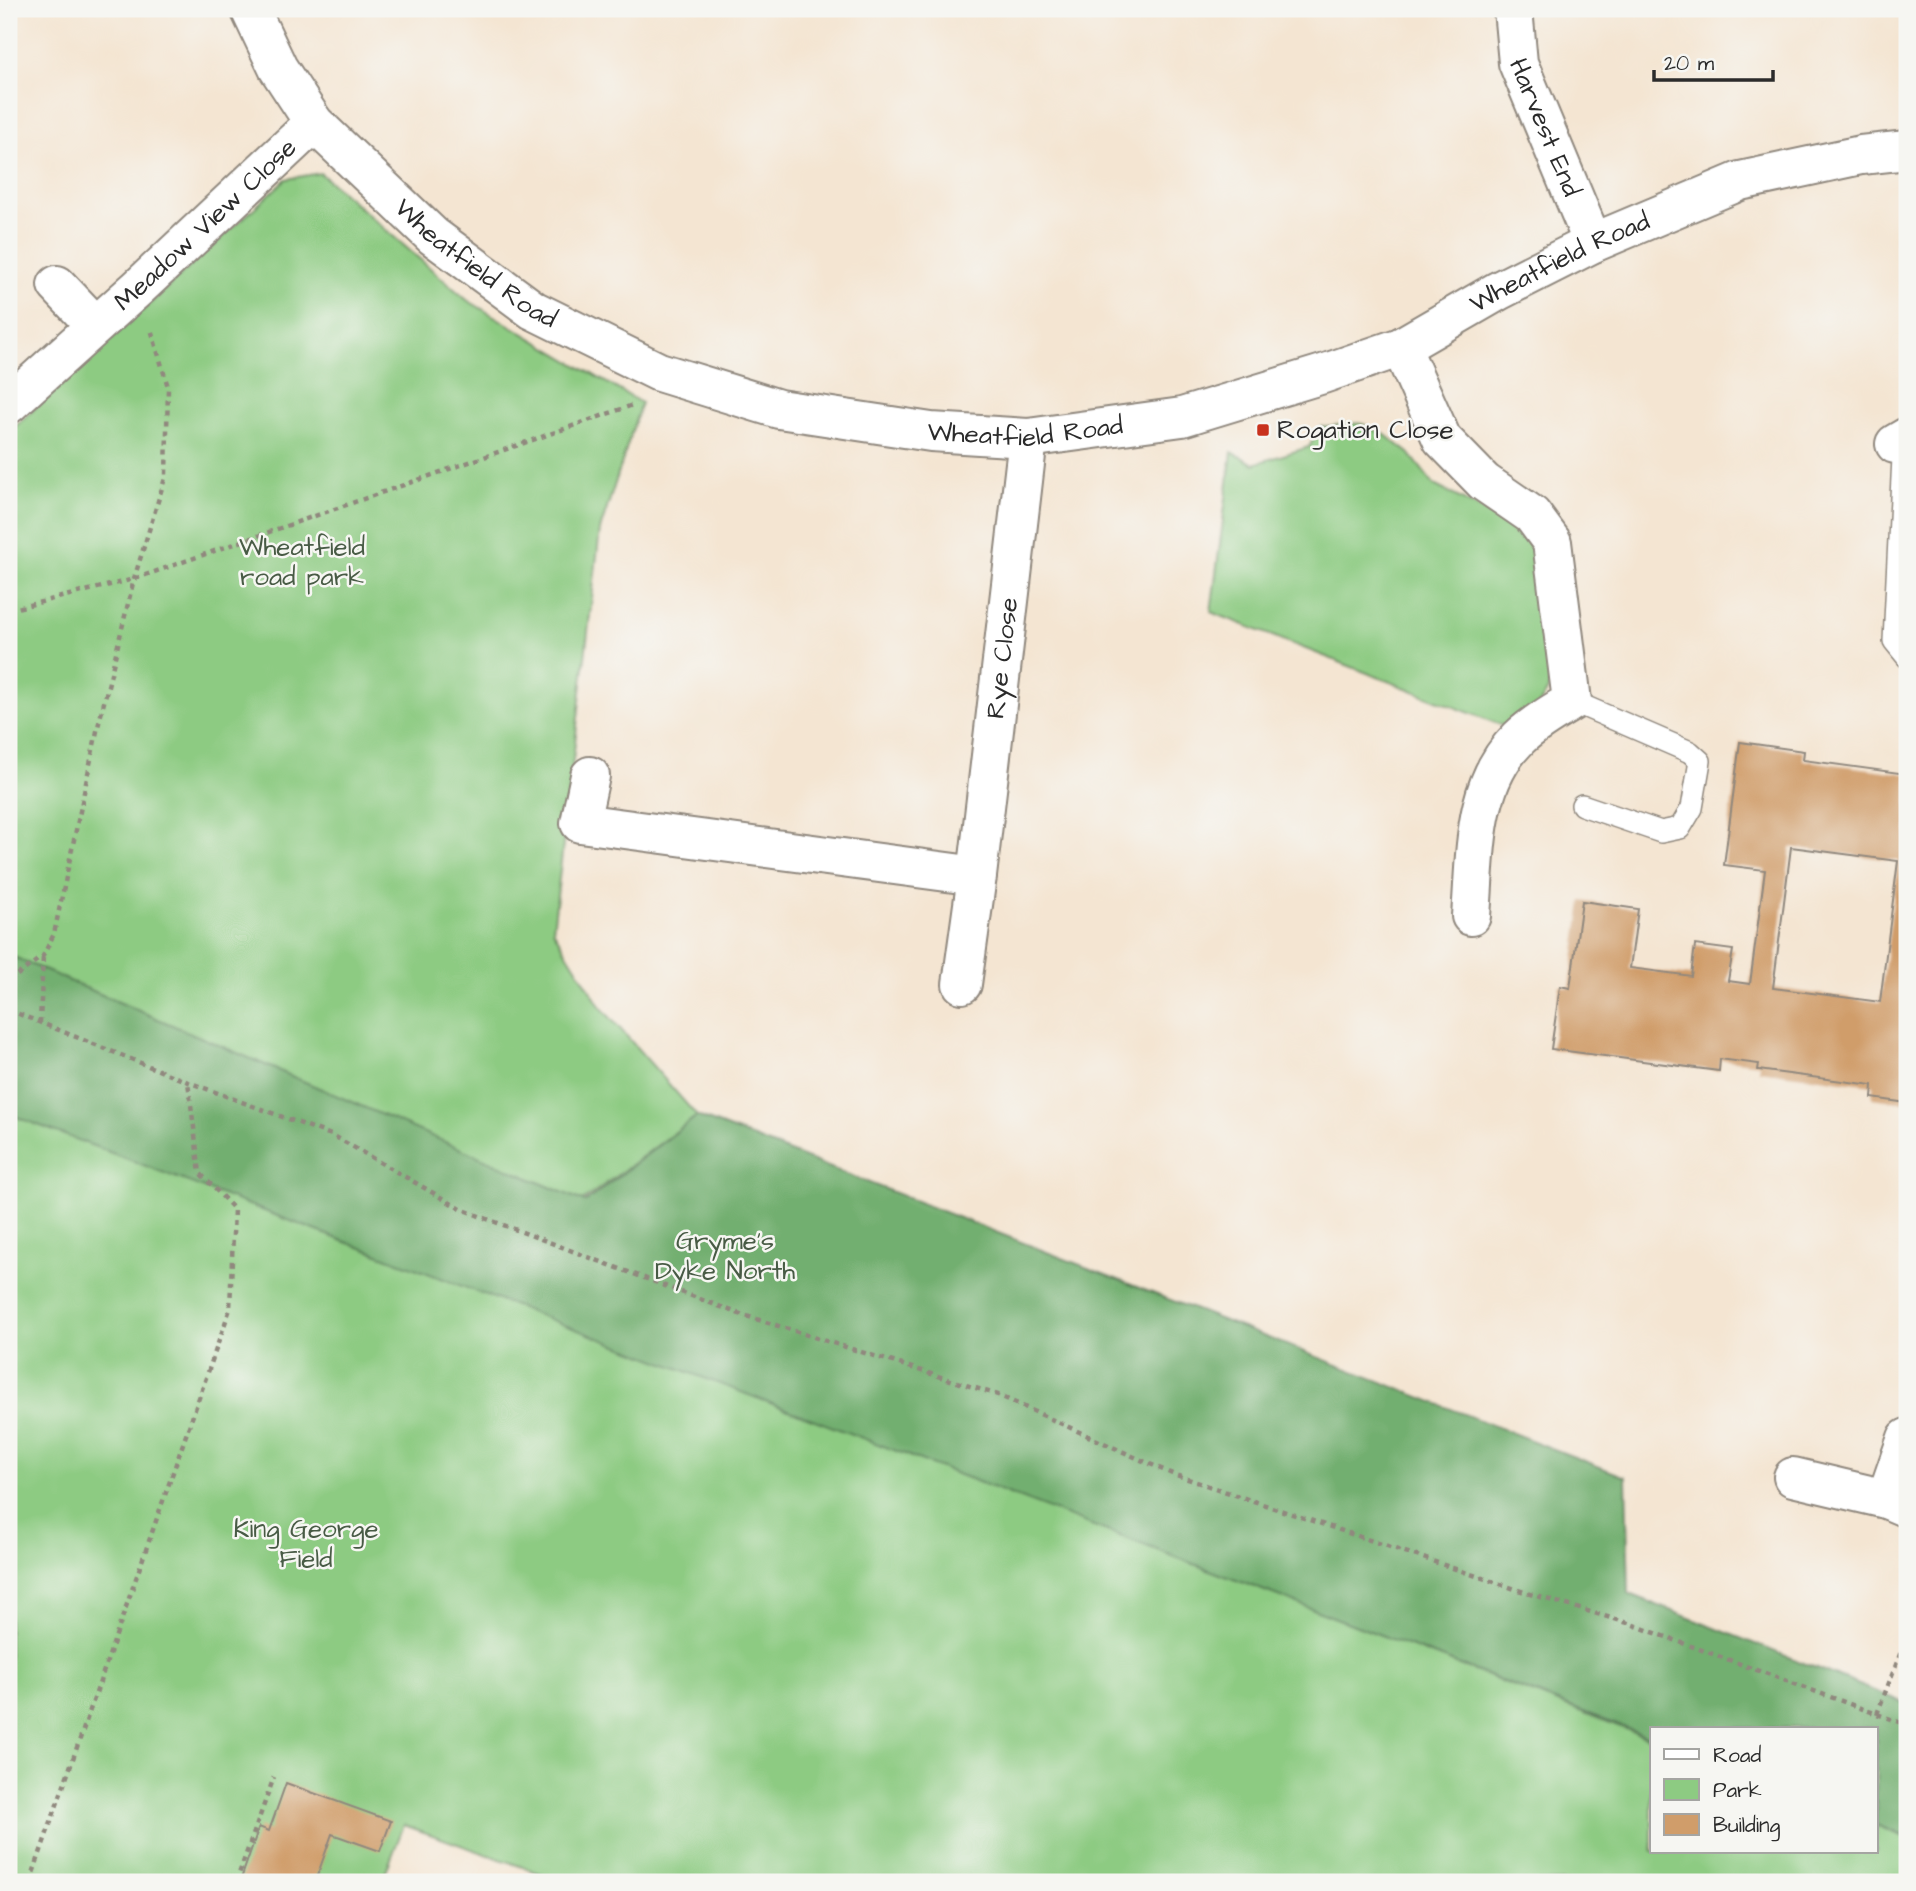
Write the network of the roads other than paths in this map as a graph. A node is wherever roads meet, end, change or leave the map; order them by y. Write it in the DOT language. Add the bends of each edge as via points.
graph roads {
  1 [pos="250,9"];
  2 [pos="1513,9"];
  3 [pos="314,123"];
  4 [pos="1907,150"];
  5 [pos="1593,243"];
  6 [pos="57,285"];
  7 [pos="95,325"];
  8 [pos="1401,347"];
  9 [pos="9,404"];
  10 [pos="1028,438"];
  11 [pos="1901,440"];
  12 [pos="1907,657"];
  13 [pos="1572,701"];
  14 [pos="590,776"];
  15 [pos="1582,804"];
  16 [pos="977,876"];
  17 [pos="1471,916"];
  18 [pos="962,984"];
  19 [pos="1907,1438"];
  20 [pos="1793,1477"];
  21 [pos="1896,1503"];
  1 -- 3 [label="street, Wheatfield Road" via="278,68"];
  2 -- 5 [label="street, Harvest End" via="1518,62"];
  3 -- 7 [label="street, Meadow View Close"];
  3 -- 10 [label="street, Wheatfield Road" via="433,236 533,310 659,373 779,408 931,432"];
  4 -- 5 [label="street, Wheatfield Road" via="1740,181"];
  5 -- 8 [label="street, Wheatfield Road"];
  6 -- 7 [label="street, Meadow View Close"];
  7 -- 9 [label="street, Meadow View Close"];
  8 -- 10 [label="street, Wheatfield Road" via="1182,417"];
  8 -- 13 [label="street" via="1442,439 1484,482 1532,515 1552,542"];
  10 -- 16 [label="street, Rye Close"];
  11 -- 12 [label="lane" via="1894,641"];
  13 -- 15 [label="lane" via="1690,752 1700,761 1692,807 1679,828 1661,832"];
  13 -- 17 [label="street" via="1520,737 1494,769 1480,809"];
  14 -- 16 [label="street" via="580,822"];
  16 -- 18 [label="street, Rye Close"];
  19 -- 21 [label="street"];
  20 -- 21 [label="street"];
}
